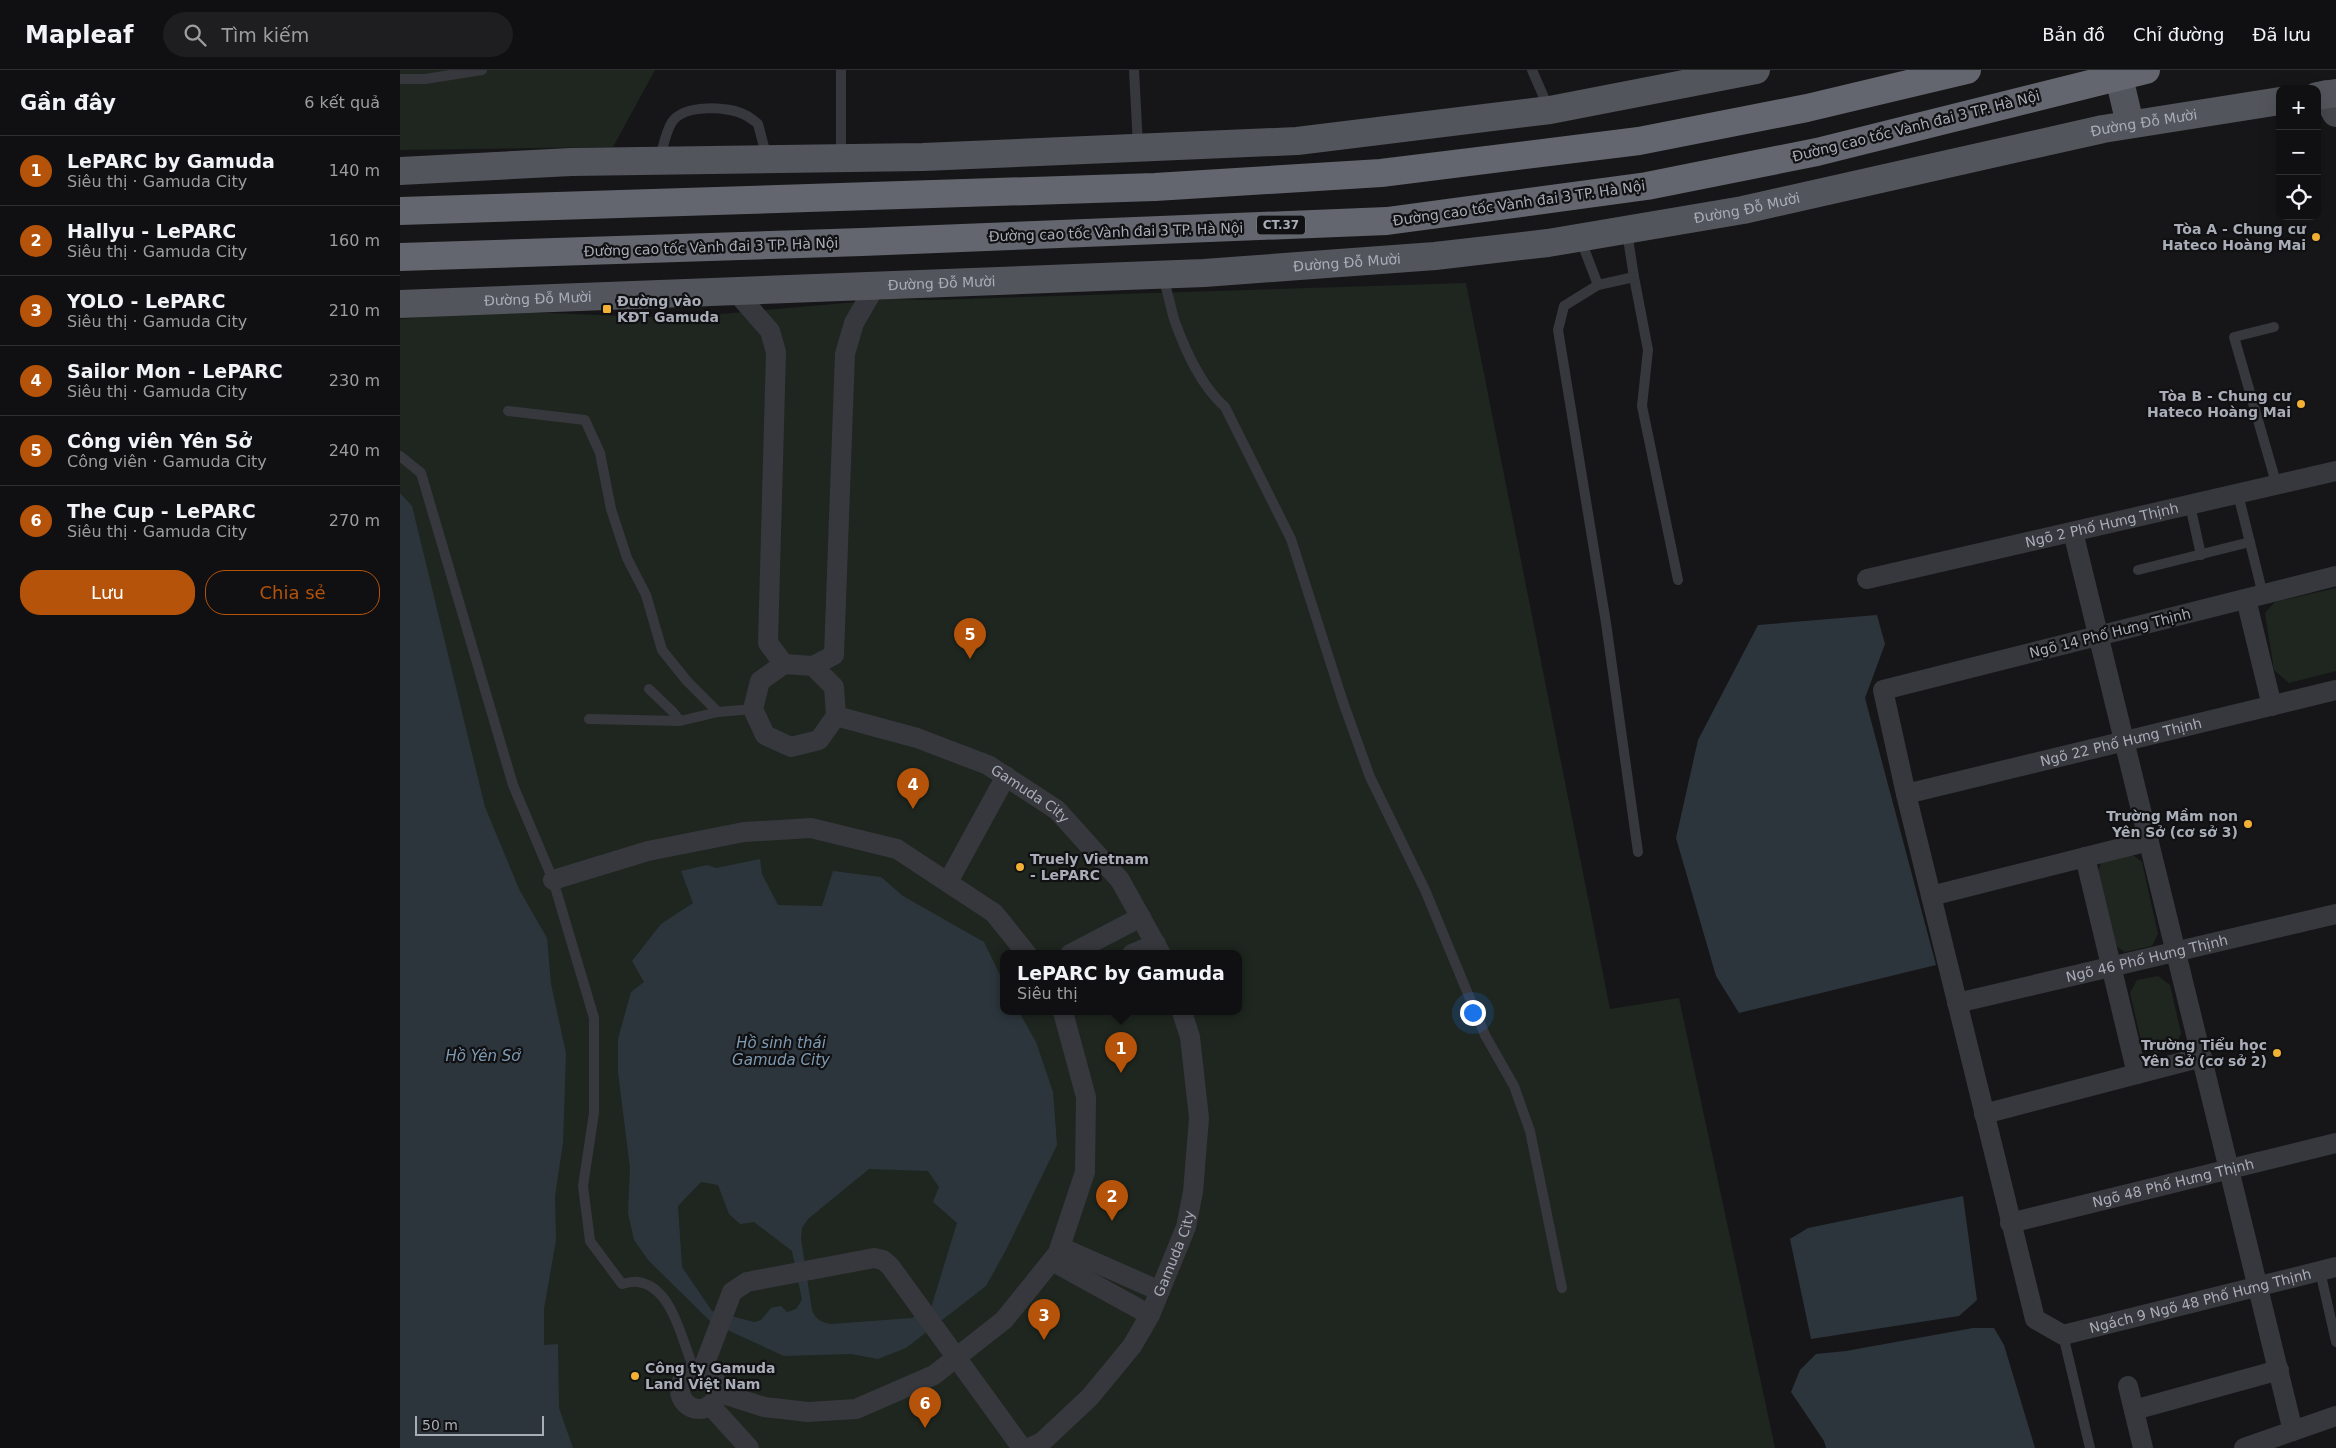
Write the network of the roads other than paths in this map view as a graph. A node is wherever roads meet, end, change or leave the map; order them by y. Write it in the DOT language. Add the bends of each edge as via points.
graph roads {
  1 [pos="482,70"];
  2 [pos="841,70"];
  3 [pos="1134,70"];
  4 [pos="1532,70"];
  5 [pos="1756,70"];
  6 [pos="1967,70"];
  7 [pos="2146,70"];
  8 [pos="400,79"];
  9 [pos="2122,90"];
  10 [pos="2276,103"];
  11 [pos="1550,110"];
  12 [pos="2130,124"];
  13 [pos="1138,148"];
  14 [pos="841,158"];
  15 [pos="767,159"];
  16 [pos="659,161"];
  17 [pos="400,171"];
  18 [pos="400,211"];
  19 [pos="1627,230"];
  20 [pos="1580,238"];
  21 [pos="400,257"];
  22 [pos="1161,274"];
  23 [pos="1634,277"];
  24 [pos="876,285"];
  25 [pos="1598,285"];
  26 [pos="735,291"];
  27 [pos="400,304"];
  28 [pos="2274,327"];
  29 [pos="508,411"];
  30 [pos="400,456"];
  31 [pos="2336,471"];
  32 [pos="2277,486"];
  33 [pos="2238,494"];
  34 [pos="2190,505"];
  35 [pos="2073,532"];
  36 [pos="2250,542"];
  37 [pos="2201,555"];
  38 [pos="2138,570"];
  39 [pos="2336,576"];
  40 [pos="1867,579"];
  41 [pos="1678,580"];
  42 [pos="2254,597"];
  43 [pos="2098,636"];
  44 [pos="784,664"];
  45 [pos="813,666"];
  46 [pos="649,689"];
  47 [pos="2336,690"];
  48 [pos="2272,706"];
  49 [pos="753,709"];
  50 [pos="718,712"];
  51 [pos="836,716"];
  52 [pos="589,719"];
  53 [pos="680,721"];
  54 [pos="2125,742"];
  55 [pos="1011,780"];
  56 [pos="1906,794"];
  57 [pos="2149,841"];
  58 [pos="1638,852"];
  59 [pos="2085,857"];
  60 [pos="553,880"];
  61 [pos="951,884"];
  62 [pos="1930,896"];
  63 [pos="2336,914"];
  64 [pos="1141,917"];
  65 [pos="1159,949"];
  66 [pos="1024,950"];
  67 [pos="1078,950"];
  68 [pos="2176,951"];
  69 [pos="2111,966"];
  70 [pos="1957,1002"];
  71 [pos="1064,1015"];
  72 [pos="1183,1015"];
  73 [pos="2202,1057"];
  74 [pos="2137,1074"];
  75 [pos="1984,1114"];
  76 [pos="2336,1143"];
  77 [pos="2230,1168"];
  78 [pos="2010,1223"];
  79 [pos="1056,1254"];
  80 [pos="2328,1269"];
  81 [pos="2259,1286"];
  82 [pos="1562,1288"];
  83 [pos="1160,1291"];
  84 [pos="1150,1315"];
  85 [pos="2063,1335"];
  86 [pos="2336,1342"];
  87 [pos="956,1357"];
  88 [pos="2279,1370"];
  89 [pos="698,1371"];
  90 [pos="2128,1386"];
  91 [pos="714,1398"];
  92 [pos="2134,1410"];
  93 [pos="2336,1416"];
  94 [pos="2294,1431"];
  95 [pos="749,1448"];
  96 [pos="1022,1448"];
  97 [pos="1029,1448"];
  98 [pos="2090,1448"];
  99 [pos="2143,1448"];
  100 [pos="2244,1448"];
  1 -- 8 [label="lane" via="425,79"];
  2 -- 14 [label="lane"];
  3 -- 13 [label="lane"];
  4 -- 11 [label="lane"];
  5 -- 11 [label="main road"];
  6 -- 18 [label="highway" via="1807,108 1639,141 1381,173 1155,187"];
  7 -- 21 [label="highway, Đường cao tốc Vành đai 3 TP. Hà Nội / CT.37" via="1817,152 1647,186 1387,221"];
  9 -- 12 [label="main road"];
  10 -- 12 [label="main road, Đường Đỗ Mười"];
  11 -- 13 [label="main road" via="1297,141"];
  12 -- 19 [label="main road, Đường Đỗ Mười" via="1743,210"];
  13 -- 14 [label="main road"];
  14 -- 15 [label="main road"];
  15 -- 16 [label="main road"];
  15 -- 16 [label="lane" via="758,124 745,114 727,109 698,108 672,121"];
  16 -- 17 [label="main road"];
  19 -- 20 [label="main road, Đường Đỗ Mười"];
  19 -- 23 [label="lane"];
  20 -- 22 [label="main road, Đường Đỗ Mười" via="1435,256"];
  20 -- 25 [label="lane"];
  22 -- 24 [label="main road, Đường Đỗ Mười"];
  22 -- 82 [label="lane" via="1170,295 1174,320 1194,366 1215,398 1226,407 1291,540 1370,777 1424,890 1486,1035 1514,1086 1530,1131"];
  23 -- 25 [label="lane"];
  23 -- 41 [label="lane" via="1648,350 1642,406"];
  24 -- 26 [label="main road, Đường Đỗ Mười"];
  24 -- 45 [label="street" via="854,323 845,354 834,655"];
  25 -- 58 [label="lane" via="1564,306 1558,330 1606,623"];
  26 -- 27 [label="main road, Đường Đỗ Mười"];
  26 -- 44 [label="street" via="770,331 776,352 768,643"];
  28 -- 32 [label="lane" via="2234,337"];
  29 -- 50 [label="lane" via="585,420 600,452 611,509 627,558 646,595 662,650"];
  30 -- 60 [label="lane" via="421,473 513,785"];
  31 -- 32 [label="street, Ngõ 2 Phố Hưng Thịnh"];
  32 -- 33 [label="street, Ngõ 2 Phố Hưng Thịnh"];
  33 -- 34 [label="street, Ngõ 2 Phố Hưng Thịnh"];
  33 -- 36 [label="lane"];
  34 -- 35 [label="street, Ngõ 2 Phố Hưng Thịnh"];
  34 -- 37 [label="lane"];
  35 -- 40 [label="street, Ngõ 2 Phố Hưng Thịnh"];
  35 -- 43 [label="street"];
  36 -- 37 [label="lane"];
  36 -- 42 [label="lane"];
  37 -- 38 [label="lane"];
  39 -- 42 [label="street, Ngõ 14 Phố Hưng Thịnh"];
  42 -- 43 [label="street, Ngõ 14 Phố Hưng Thịnh"];
  42 -- 48 [label="street"];
  43 -- 54 [label="street"];
  43 -- 56 [label="street, Ngõ 14 Phố Hưng Thịnh" via="1883,690"];
  44 -- 45 [label="street"];
  44 -- 49 [label="street" via="760,681"];
  45 -- 51 [label="street" via="834,687"];
  46 -- 53 [label="lane"];
  47 -- 48 [label="street, Ngõ 22 Phố Hưng Thịnh"];
  48 -- 54 [label="street, Ngõ 22 Phố Hưng Thịnh"];
  49 -- 50 [label="lane"];
  49 -- 51 [label="street" via="765,735 791,747 819,740"];
  50 -- 53 [label="lane"];
  51 -- 55 [label="street, Gamuda City" via="917,738 988,765"];
  52 -- 53 [label="lane"];
  54 -- 56 [label="street, Ngõ 22 Phố Hưng Thịnh"];
  54 -- 57 [label="street"];
  55 -- 61 [label="street"];
  55 -- 64 [label="street, Gamuda City" via="1057,810 1120,880"];
  56 -- 62 [label="street"];
  57 -- 59 [label="street"];
  57 -- 68 [label="street"];
  59 -- 62 [label="street"];
  59 -- 69 [label="street"];
  60 -- 61 [label="street" via="648,851 744,832 811,828 897,849"];
  60 -- 89 [label="lane" via="594,1018 594,1113 582,1186 590,1241 622,1284 638,1282 658,1290 674,1315"];
  61 -- 66 [label="street" via="994,912"];
  62 -- 70 [label="street"];
  63 -- 68 [label="street, Ngõ 46 Phố Hưng Thịnh"];
  64 -- 65 [label="street, Gamuda City"];
  64 -- 67 [label="street"];
  68 -- 69 [label="street, Ngõ 46 Phố Hưng Thịnh"];
  68 -- 73 [label="street"];
  69 -- 70 [label="street, Ngõ 46 Phố Hưng Thịnh"];
  69 -- 74 [label="street"];
  70 -- 75 [label="street"];
  71 -- 79 [label="street" via="1086,1096 1085,1172"];
  72 -- 83 [label="street, Gamuda City" via="1190,1037 1199,1118 1193,1192 1186,1227"];
  73 -- 74 [label="street"];
  73 -- 77 [label="street"];
  74 -- 75 [label="street"];
  75 -- 78 [label="street"];
  76 -- 77 [label="street, Ngõ 48 Phố Hưng Thịnh"];
  77 -- 78 [label="street, Ngõ 48 Phố Hưng Thịnh"];
  77 -- 81 [label="street"];
  78 -- 85 [label="street" via="2035,1319"];
  79 -- 83 [label="street"];
  79 -- 84 [label="street"];
  79 -- 87 [label="street" via="1004,1320"];
  80 -- 81 [label="street, Ngách 9 Ngõ 48 Phố Hưng Thịnh"];
  80 -- 86 [label="lane"];
  81 -- 85 [label="street, Ngách 9 Ngõ 48 Phố Hưng Thịnh"];
  81 -- 88 [label="street"];
  83 -- 84 [label="street, Gamuda City"];
  84 -- 97 [label="street, Gamuda City" via="1132,1346 1090,1397 1042,1442"];
  85 -- 98 [label="lane"];
  87 -- 89 [label="street" via="890,1266 874,1258 738,1286 732,1292"];
  87 -- 91 [label="street" via="934,1375 856,1409 808,1412"];
  87 -- 96 [label="street"];
  88 -- 92 [label="street"];
  88 -- 94 [label="street"];
  89 -- 91 [label="street" via="707,1373 716,1381"];
  89 -- 91 [label="street" via="684,1377 681,1382 683,1400 692,1407 704,1408"];
  90 -- 92 [label="street"];
  91 -- 95 [label="street"];
  92 -- 99 [label="street"];
  93 -- 94 [label="street"];
  94 -- 100 [label="street"];
}
